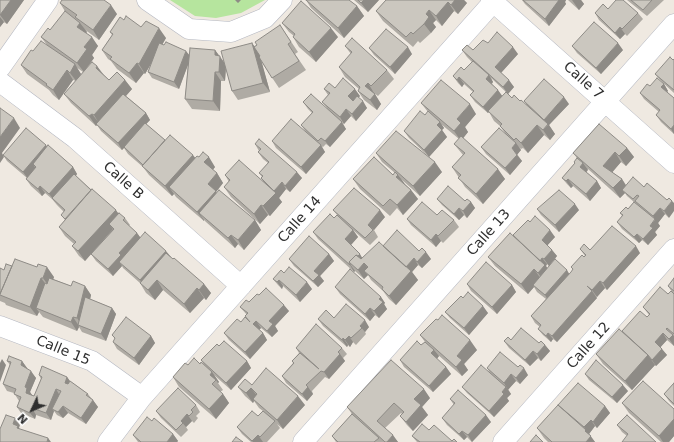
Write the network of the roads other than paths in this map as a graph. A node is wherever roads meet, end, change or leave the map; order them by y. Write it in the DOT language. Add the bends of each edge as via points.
graph roads {
  1 [pos="48,0"];
  2 [pos="147,0"];
  3 [pos="282,0"];
  4 [pos="493,1"];
  5 [pos="674,24"];
  6 [pos="0,68"];
  7 [pos="0,82"];
  8 [pos="605,102"];
  9 [pos="674,163"];
  10 [pos="674,249"];
  11 [pos="241,286"];
  12 [pos="0,326"];
  13 [pos="142,397"];
  14 [pos="108,442"];
  15 [pos="303,442"];
  16 [pos="503,442"];
  1 -- 6 [label="street"];
  2 -- 3 [label="street" via="189,28 231,32 265,18"];
  4 -- 8 [label="street, Calle 7"];
  4 -- 11 [label="street, Calle 14"];
  5 -- 8 [label="street, Calle 13"];
  7 -- 11 [label="street, Calle B" via="75,138"];
  8 -- 9 [label="street, Calle 7"];
  8 -- 15 [label="street, Calle 13"];
  10 -- 16 [label="street, Calle 12"];
  11 -- 13 [label="street, Calle 14"];
  12 -- 13 [label="street, Calle 15" via="92,361"];
  13 -- 14 [label="street, Calle 14"];
}
